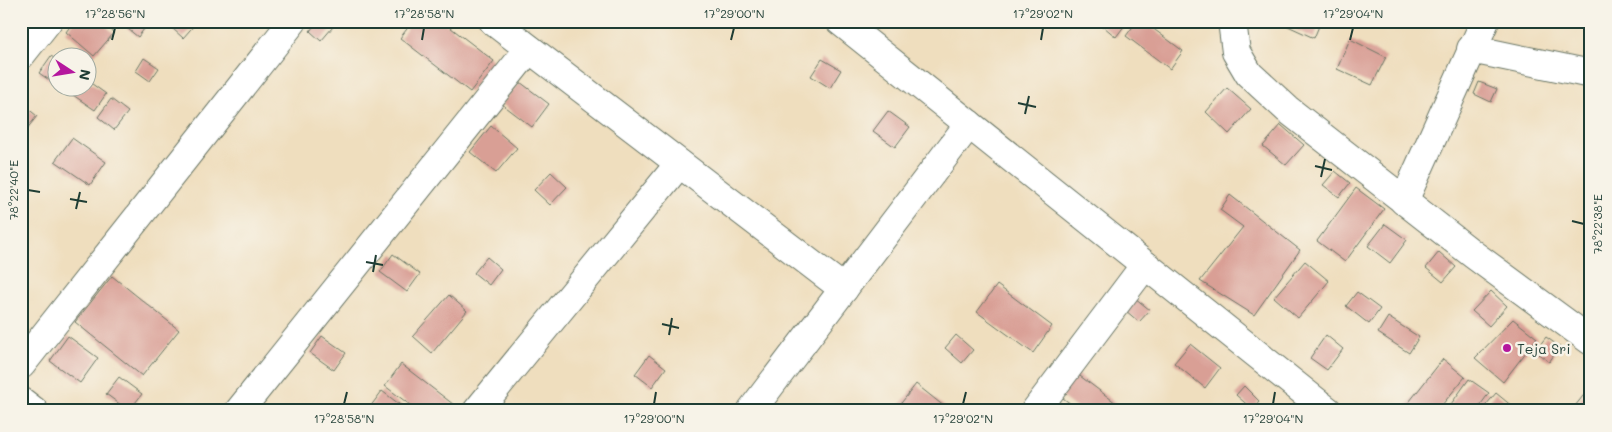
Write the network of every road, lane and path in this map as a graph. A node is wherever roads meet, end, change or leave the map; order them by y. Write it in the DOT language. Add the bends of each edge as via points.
graph roads {
  1 [pos="48,21"];
  2 [pos="293,21"];
  3 [pos="493,21"];
  4 [pos="840,21"];
  5 [pos="1232,21"];
  6 [pos="1485,21"];
  7 [pos="529,49"];
  8 [pos="1471,49"];
  9 [pos="21,55"];
  10 [pos="1591,74"];
  11 [pos="970,124"];
  12 [pos="679,164"];
  13 [pos="1404,201"];
  14 [pos="1144,265"];
  15 [pos="844,289"];
  16 [pos="1591,341"];
  17 [pos="21,365"];
  18 [pos="21,401"];
  19 [pos="34,411"];
  20 [pos="239,411"];
  21 [pos="477,411"];
  22 [pos="751,411"];
  23 [pos="1035,411"];
  24 [pos="1328,411"];
  1 -- 9 [label="street"];
  2 -- 17 [label="street"];
  3 -- 7 [label="street"];
  4 -- 11 [label="street"];
  5 -- 13 [label="street" via="1236,52 1249,74 1287,109"];
  6 -- 8 [label="street"];
  7 -- 12 [label="street"];
  7 -- 20 [label="street"];
  8 -- 10 [label="street"];
  8 -- 13 [label="street"];
  11 -- 14 [label="street"];
  11 -- 15 [label="street"];
  12 -- 15 [label="street"];
  12 -- 21 [label="street"];
  13 -- 16 [label="street"];
  14 -- 23 [label="street"];
  14 -- 24 [label="street"];
  15 -- 22 [label="street"];
  18 -- 19 [label="street"];
}
